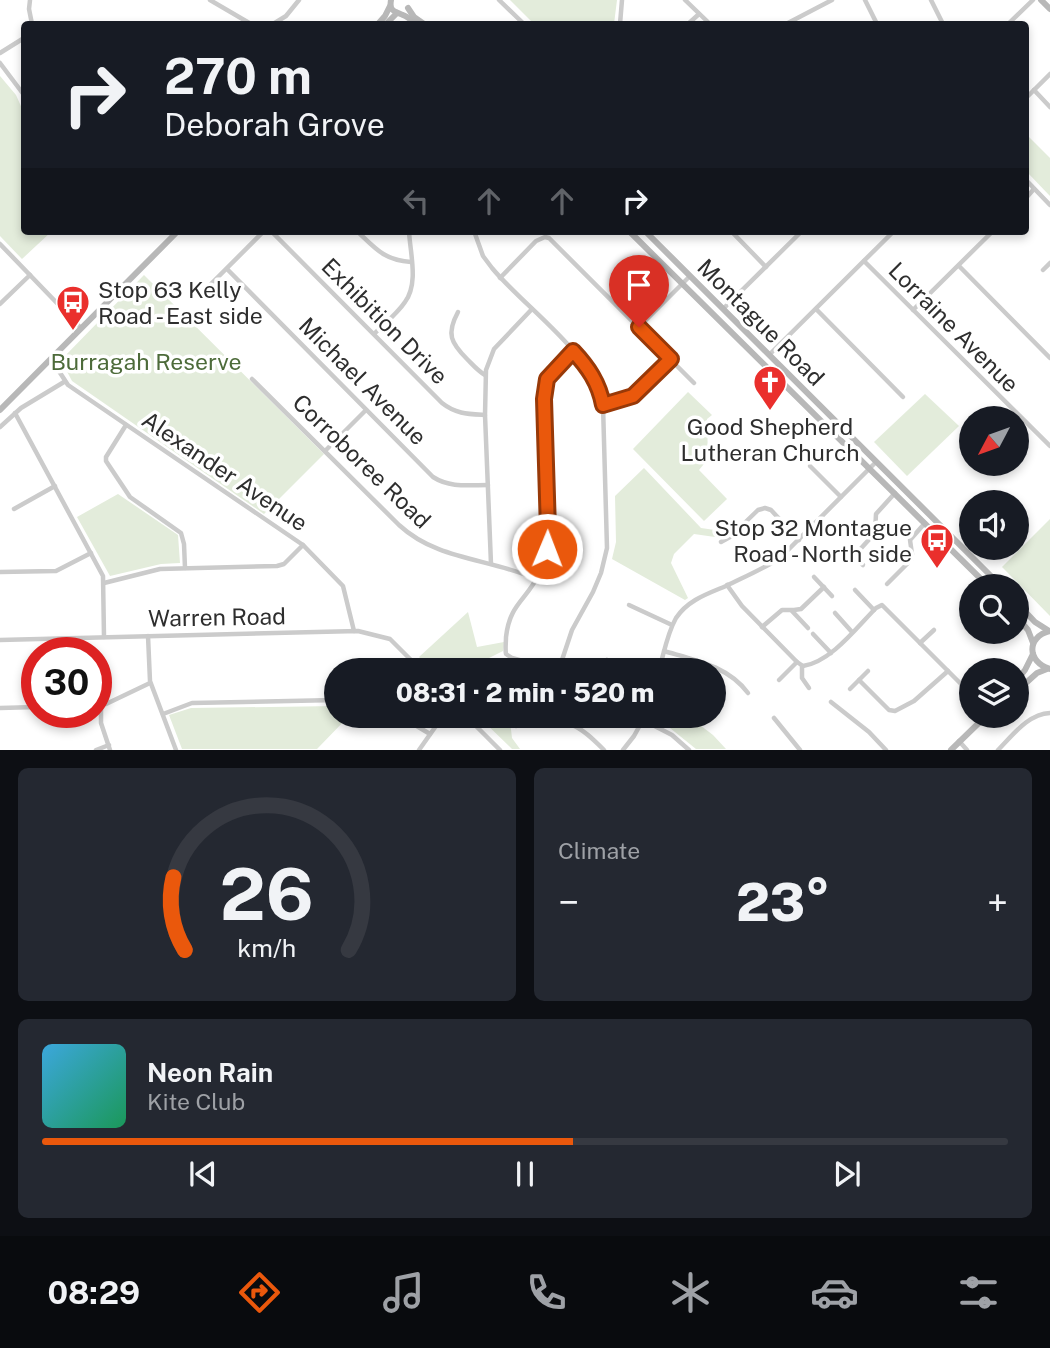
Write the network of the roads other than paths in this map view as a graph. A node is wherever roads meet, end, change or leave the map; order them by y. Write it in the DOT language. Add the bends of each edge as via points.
graph roads {
  1 [pos="30,0"];
  2 [pos="210,0"];
  3 [pos="299,0"];
  4 [pos="499,0"];
  5 [pos="622,0"];
  6 [pos="685,0"];
  7 [pos="832,0"];
  8 [pos="865,0"];
  9 [pos="931,0"];
  10 [pos="1033,0"];
  11 [pos="1041,0"];
  12 [pos="391,1"];
  13 [pos="409,3"];
  14 [pos="1050,9"];
  15 [pos="399,13"];
  16 [pos="699,14"];
  17 [pos="32,21"];
  18 [pos="246,21"];
  19 [pos="280,21"];
  20 [pos="381,21"];
  21 [pos="390,21"];
  22 [pos="412,21"];
  23 [pos="420,21"];
  24 [pos="521,21"];
  25 [pos="620,21"];
  26 [pos="691,21"];
  27 [pos="707,21"];
  28 [pos="798,21"];
  29 [pos="876,21"];
  30 [pos="942,21"];
  31 [pos="1010,21"];
  32 [pos="21,40"];
  33 [pos="0,53"];
  34 [pos="0,64"];
  35 [pos="1050,74"];
  36 [pos="1034,90"];
  37 [pos="21,91"];
  38 [pos="1029,95"];
  39 [pos="1050,107"];
  40 [pos="1029,183"];
  41 [pos="1034,189"];
  42 [pos="1029,195"];
  43 [pos="1050,205"];
  44 [pos="174,235"];
  45 [pos="260,235"];
  46 [pos="275,235"];
  47 [pos="362,235"];
  48 [pos="409,235"];
  49 [pos="475,235"];
  50 [pos="633,235"];
  51 [pos="649,235"];
  52 [pos="736,235"];
  53 [pos="798,235"];
  54 [pos="890,235"];
  55 [pos="989,235"];
  56 [pos="0,244"];
  57 [pos="864,261"];
  58 [pos="411,262"];
  59 [pos="1050,263"];
  60 [pos="959,265"];
  61 [pos="766,267"];
  62 [pos="227,269"];
  63 [pos="1043,270"];
  64 [pos="30,275"];
  65 [pos="690,276"];
  66 [pos="500,278"];
  67 [pos="683,283"];
  68 [pos="200,295"];
  69 [pos="0,304"];
  70 [pos="532,309"];
  71 [pos="723,309"];
  72 [pos="816,309"];
  73 [pos="913,310"];
  74 [pos="458,312"];
  75 [pos="639,327"];
  76 [pos="81,328"];
  77 [pos="374,334"];
  78 [pos="573,351"];
  79 [pos="769,355"];
  80 [pos="1049,355"];
  81 [pos="51,358"];
  82 [pos="671,359"];
  83 [pos="762,362"];
  84 [pos="485,375"];
  85 [pos="252,379"];
  86 [pos="64,382"];
  87 [pos="694,383"];
  88 [pos="903,397"];
  89 [pos="603,405"];
  90 [pos="1009,406"];
  91 [pos="0,410"];
  92 [pos="366,410"];
  93 [pos="15,413"];
  94 [pos="485,415"];
  95 [pos="126,425"];
  96 [pos="1029,426"];
  97 [pos="0,428"];
  98 [pos="1050,446"];
  99 [pos="325,451"];
  100 [pos="876,462"];
  101 [pos="810,466"];
  102 [pos="869,469"];
  103 [pos="488,485"];
  104 [pos="55,486"];
  105 [pos="895,493"];
  106 [pos="841,497"];
  107 [pos="14,509"];
  108 [pos="925,523"];
  109 [pos="799,540"];
  110 [pos="721,542"];
  111 [pos="303,545"];
  112 [pos="845,548"];
  113 [pos="91,553"];
  114 [pos="854,556"];
  115 [pos="491,564"];
  116 [pos="863,565"];
  117 [pos="185,568"];
  118 [pos="0,572"];
  119 [pos="976,574"];
  120 [pos="989,574"];
  121 [pos="814,577"];
  122 [pos="536,579"];
  123 [pos="104,583"];
  124 [pos="887,584"];
  125 [pos="727,585"];
  126 [pos="824,587"];
  127 [pos="855,590"];
  128 [pos="832,596"];
  129 [pos="629,605"];
  130 [pos="791,610"];
  131 [pos="874,610"];
  132 [pos="835,613"];
  133 [pos="1029,616"];
  134 [pos="673,625"];
  135 [pos="762,627"];
  136 [pos="808,628"];
  137 [pos="933,630"];
  138 [pos="354,631"];
  139 [pos="1049,631"];
  140 [pos="852,632"];
  141 [pos="1029,633"];
  142 [pos="813,635"];
  143 [pos="148,636"];
  144 [pos="104,637"];
  145 [pos="21,639"];
  146 [pos="0,640"];
  147 [pos="920,643"];
  148 [pos="1033,645"];
  149 [pos="664,651"];
  150 [pos="831,653"];
  151 [pos="1033,654"];
  152 [pos="409,658"];
  153 [pos="662,658"];
  154 [pos="796,662"];
  155 [pos="1029,664"];
  156 [pos="802,666"];
  157 [pos="1049,669"];
  158 [pos="868,671"];
  159 [pos="948,671"];
  160 [pos="779,680"];
  161 [pos="859,680"];
  162 [pos="1029,680"];
  163 [pos="959,682"];
  164 [pos="150,683"];
  165 [pos="809,688"];
  166 [pos="850,689"];
  167 [pos="748,693"];
  168 [pos="324,699"];
  169 [pos="112,702"];
  170 [pos="831,702"];
  171 [pos="21,707"];
  172 [pos="0,708"];
  173 [pos="1050,713"];
  174 [pos="163,714"];
  175 [pos="774,718"];
  176 [pos="103,728"];
  177 [pos="420,728"];
  178 [pos="434,728"];
  179 [pos="478,728"];
  180 [pos="579,728"];
  181 [pos="637,728"];
  182 [pos="661,728"];
  183 [pos="973,728"];
  184 [pos="430,734"];
  185 [pos="959,741"];
  186 [pos="109,747"];
  187 [pos="96,750"];
  188 [pos="176,750"];
  189 [pos="419,750"];
  190 [pos="500,750"];
  191 [pos="604,750"];
  192 [pos="622,750"];
  193 [pos="689,750"];
  194 [pos="800,750"];
  195 [pos="886,750"];
  196 [pos="951,750"];
  197 [pos="967,750"];
  198 [pos="998,750"];
  1 -- 17 [label="street"];
  2 -- 18 [label="street"];
  3 -- 19 [label="street"];
  4 -- 24 [label="street"];
  5 -- 25 [label="street"];
  6 -- 16 [label="street"];
  7 -- 28 [label="street"];
  8 -- 29 [label="street"];
  9 -- 30 [label="street"];
  10 -- 31 [label="street"];
  11 -- 14 [label="main road"];
  12 -- 15 [label="main road" via="392,10"];
  12 -- 20 [label="main road"];
  13 -- 15 [label="main road"];
  13 -- 23 [label="main road"];
  15 -- 21 [label="main road"];
  15 -- 22 [label="main road"];
  16 -- 26 [label="street"];
  16 -- 27 [label="street"];
  32 -- 33 [label="street"];
  34 -- 37 [label="street"];
  35 -- 36 [label="street"];
  36 -- 38 [label="street"];
  36 -- 39 [label="street"];
  40 -- 41 [label="street"];
  41 -- 42 [label="street"];
  41 -- 43 [label="street"];
  44 -- 76 [label="main road"];
  45 -- 62 [label="street"];
  46 -- 77 [label="street, Exhibition Drive"];
  47 -- 58 [label="street" via="385,257"];
  48 -- 58 [label="street"];
  49 -- 66 [label="street" via="483,256"];
  50 -- 67 [label="main road, Montague Road"];
  51 -- 65 [label="main road, Montague Road"];
  52 -- 61 [label="street"];
  53 -- 61 [label="street"];
  54 -- 57 [label="street"];
  55 -- 60 [label="street"];
  56 -- 64 [label="street"];
  57 -- 72 [label="street"];
  57 -- 73 [label="street, Lorraine Avenue"];
  58 -- 77 [label="street" via="412,286 407,300"];
  59 -- 63 [label="street"];
  60 -- 73 [label="street"];
  60 -- 80 [label="street"];
  61 -- 71 [label="street"];
  62 -- 68 [label="street"];
  62 -- 92 [label="street, Michael Avenue"];
  64 -- 69 [label="street"];
  64 -- 76 [label="street"];
  65 -- 67 [label="street"];
  65 -- 71 [label="main road, Montague Road"];
  66 -- 70 [label="street"];
  66 -- 75 [label="street" via="536,241 547,237"];
  67 -- 75 [label="street"];
  67 -- 83 [label="main road, Montague Road"];
  70 -- 78 [label="street"];
  70 -- 84 [label="street" via="494,349"];
  71 -- 79 [label="main road, Montague Road"];
  72 -- 79 [label="street"];
  72 -- 88 [label="street"];
  73 -- 90 [label="street, Lorraine Avenue"];
  74 -- 84 [label="street" via="452,325 454,344"];
  75 -- 82 [label="street"];
  76 -- 81 [label="main road"];
  77 -- 94 [label="street, Exhibition Drive" via="446,406 460,413"];
  78 -- 89 [label="street" via="594,378"];
  78 -- 122 [label="street" via="544,387 548,537 546,557"];
  79 -- 83 [label="main road"];
  79 -- 100 [label="main road, Montague Road"];
  81 -- 86 [label="street, Alexander Avenue"];
  81 -- 91 [label="main road"];
  82 -- 87 [label="street"];
  82 -- 89 [label="street" via="633,396"];
  83 -- 102 [label="main road, Montague Road"];
  84 -- 94 [label="street"];
  85 -- 99 [label="street, Corroboree Road"];
  86 -- 93 [label="street"];
  86 -- 95 [label="street, Alexander Avenue"];
  89 -- 122 [label="street" via="607,548 601,573 557,667 512,658 505,652 510,617"];
  92 -- 99 [label="street"];
  92 -- 103 [label="street, Michael Avenue" via="437,480"];
  93 -- 97 [label="street"];
  93 -- 104 [label="street"];
  94 -- 103 [label="street"];
  95 -- 111 [label="street, Alexander Avenue"];
  95 -- 117 [label="street" via="106,457 107,463 130,497 181,533"];
  96 -- 98 [label="street, Lorraine Avenue"];
  99 -- 115 [label="street, Corroboree Road" via="417,540 442,552"];
  100 -- 102 [label="street"];
  100 -- 120 [label="main road, Montague Road"];
  101 -- 106 [label="street"];
  102 -- 105 [label="main road, Montague Road"];
  102 -- 106 [label="street"];
  103 -- 115 [label="street"];
  104 -- 107 [label="street"];
  104 -- 113 [label="street"];
  105 -- 108 [label="main road, Montague Road"];
  105 -- 114 [label="street" via="876,514 875,533"];
  106 -- 109 [label="street"];
  108 -- 119 [label="main road, Montague Road"];
  108 -- 124 [label="street" via="910,540 911,560"];
  109 -- 110 [label="street" via="765,508"];
  109 -- 125 [label="street" via="770,564"];
  111 -- 117 [label="street" via="277,566"];
  111 -- 138 [label="street, Alexander Avenue" via="343,588"];
  112 -- 114 [label="street"];
  113 -- 118 [label="street" via="56,571"];
  113 -- 123 [label="street"];
  114 -- 116 [label="street"];
  115 -- 122 [label="street, Corroboree Road"];
  117 -- 123 [label="street" via="160,569"];
  121 -- 126 [label="street"];
  123 -- 144 [label="street"];
  125 -- 134 [label="street" via="691,602"];
  125 -- 135 [label="street"];
  126 -- 128 [label="street"];
  126 -- 130 [label="street" via="803,608"];
  127 -- 131 [label="street"];
  129 -- 134 [label="street"];
  130 -- 135 [label="street" via="780,611"];
  130 -- 136 [label="street"];
  131 -- 140 [label="street"];
  131 -- 147 [label="street" via="880,605 890,612"];
  132 -- 140 [label="street"];
  133 -- 139 [label="main road"];
  134 -- 149 [label="street"];
  135 -- 154 [label="street"];
  137 -- 147 [label="street"];
  138 -- 143 [label="street, Warren Road"];
  138 -- 152 [label="street, Warren Road" via="390,639"];
  139 -- 148 [label="main road" via="1040,634"];
  140 -- 150 [label="street"];
  141 -- 148 [label="main road"];
  142 -- 150 [label="street"];
  143 -- 144 [label="street, Warren Road"];
  143 -- 164 [label="street"];
  145 -- 146 [label="street, Warren Road"];
  147 -- 159 [label="street"];
  148 -- 151 [label="main road"];
  149 -- 153 [label="street"];
  149 -- 167 [label="street" via="722,670"];
  150 -- 156 [label="street"];
  151 -- 155 [label="main road"];
  151 -- 157 [label="main road"];
  154 -- 156 [label="street"];
  154 -- 160 [label="street"];
  156 -- 165 [label="street" via="802,678"];
  157 -- 162 [label="main road"];
  158 -- 161 [label="street"];
  159 -- 161 [label="street" via="897,711 889,710"];
  159 -- 163 [label="street"];
  161 -- 166 [label="street"];
  164 -- 169 [label="street"];
  164 -- 174 [label="street"];
  168 -- 174 [label="street" via="192,703"];
  170 -- 195 [label="street"];
  171 -- 172 [label="street"];
  173 -- 198 [label="street" via="1033,718"];
  174 -- 188 [label="street"];
  175 -- 194 [label="street"];
  176 -- 186 [label="street"];
  177 -- 184 [label="street"];
  178 -- 184 [label="street"];
  179 -- 190 [label="street"];
  180 -- 191 [label="street"];
  181 -- 192 [label="street"];
  182 -- 193 [label="street"];
  183 -- 185 [label="main road"];
  184 -- 189 [label="street"];
  185 -- 196 [label="main road"];
  185 -- 197 [label="street"];
  186 -- 187 [label="street"];
}
